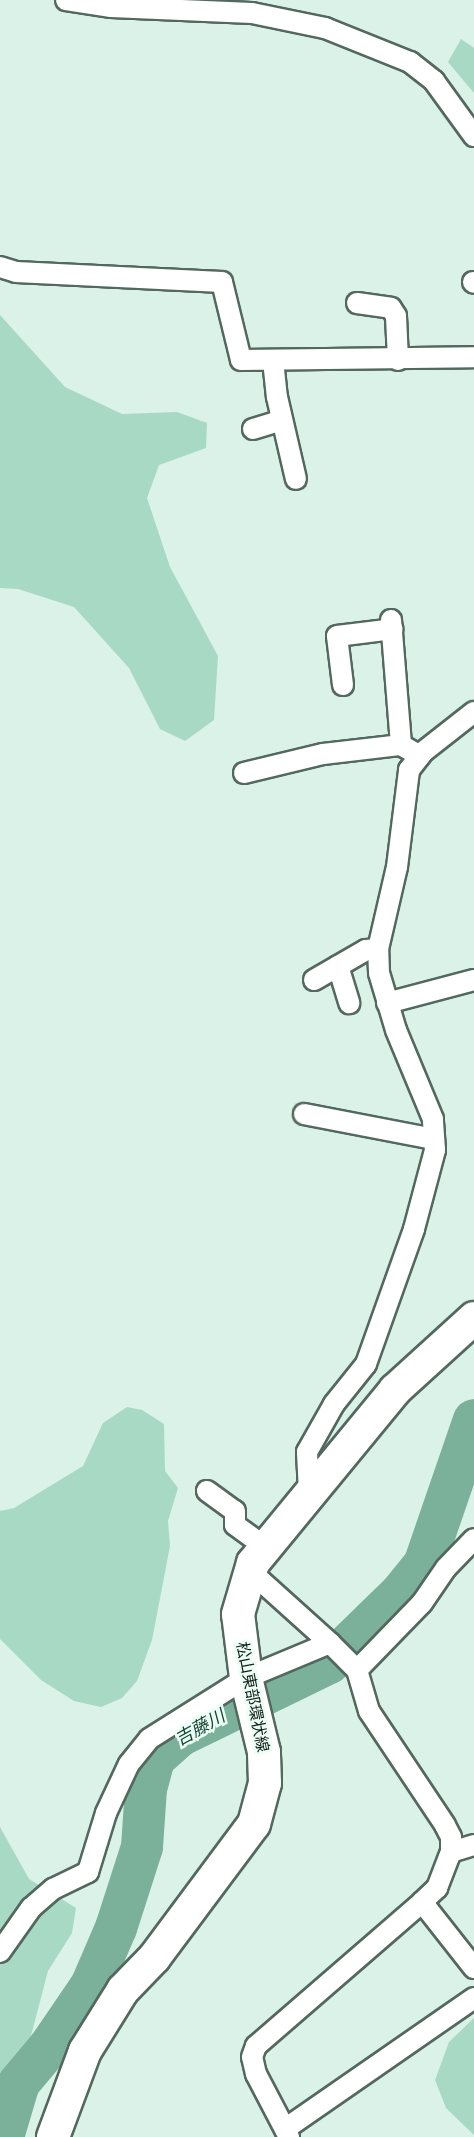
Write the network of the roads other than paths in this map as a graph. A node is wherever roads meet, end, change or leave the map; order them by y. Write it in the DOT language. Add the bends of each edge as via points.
graph roads {
  1 [pos="66,0"];
  2 [pos="474,135"];
  3 [pos="0,267"];
  4 [pos="357,303"];
  5 [pos="474,357"];
  6 [pos="273,360"];
  7 [pos="398,360"];
  8 [pos="282,420"];
  9 [pos="253,429"];
  10 [pos="296,479"];
  11 [pos="343,685"];
  12 [pos="474,712"];
  13 [pos="401,745"];
  14 [pos="420,756"];
  15 [pos="244,773"];
  16 [pos="378,950"];
  17 [pos="338,966"];
  18 [pos="314,980"];
  19 [pos="474,980"];
  20 [pos="349,1003"];
  21 [pos="387,1003"];
  22 [pos="304,1114"];
  23 [pos="434,1139"];
  24 [pos="474,1318"];
  25 [pos="207,1491"];
  26 [pos="309,1492"];
  27 [pos="474,1539"];
  28 [pos="257,1559"];
  29 [pos="332,1645"];
  30 [pos="354,1667"];
  31 [pos="250,1690"];
  32 [pos="474,1845"];
  33 [pos="451,1852"];
  34 [pos="422,1902"];
  35 [pos="0,1952"];
  36 [pos="474,1968"];
  37 [pos="474,1998"];
  38 [pos="287,2133"];
  39 [pos="53,2137"];
  1 -- 2 [label="street" via="111,7 252,13 325,28 410,62 434,81"];
  3 -- 6 [label="street" via="16,272 222,282 241,360"];
  4 -- 7 [label="street" via="391,308 396,316"];
  5 -- 7 [label="street"];
  6 -- 7 [label="street"];
  6 -- 8 [label="street"];
  8 -- 9 [label="street"];
  8 -- 10 [label="street"];
  11 -- 13 [label="street" via="337,636 392,625"];
  12 -- 14 [label="street"];
  13 -- 14 [label="street"];
  13 -- 15 [label="street" via="323,754"];
  14 -- 16 [label="street" via="409,770 397,867"];
  16 -- 17 [label="street" via="366,950"];
  16 -- 21 [label="street"];
  17 -- 18 [label="street"];
  17 -- 20 [label="street"];
  19 -- 21 [label="street"];
  21 -- 23 [label="street" via="433,1119"];
  22 -- 23 [label="street"];
  23 -- 26 [label="street" via="414,1229 366,1364 334,1404 307,1452"];
  24 -- 26 [label="main road, 松山東部環状線" via="395,1390"];
  25 -- 28 [label="street" via="235,1511 235,1524"];
  26 -- 28 [label="main road, 松山東部環状線"];
  27 -- 30 [label="street" via="446,1568 422,1603"];
  28 -- 29 [label="street"];
  28 -- 31 [label="main road, 松山東部環状線" via="238,1614"];
  29 -- 30 [label="street"];
  29 -- 31 [label="street"];
  30 -- 33 [label="street" via="369,1711 445,1825 451,1837"];
  31 -- 35 [label="street" via="149,1739 129,1764 106,1814 88,1872 53,1889 31,1908"];
  31 -- 39 [label="main road, 松山東部環状線" via="265,1783 254,1824 154,1958 123,1990 85,2051"];
  32 -- 33 [label="street"];
  33 -- 34 [label="street" via="437,1888"];
  34 -- 36 [label="street"];
  34 -- 38 [label="street" via="256,2046 252,2057 256,2074"];
  37 -- 38 [label="street"];
}
